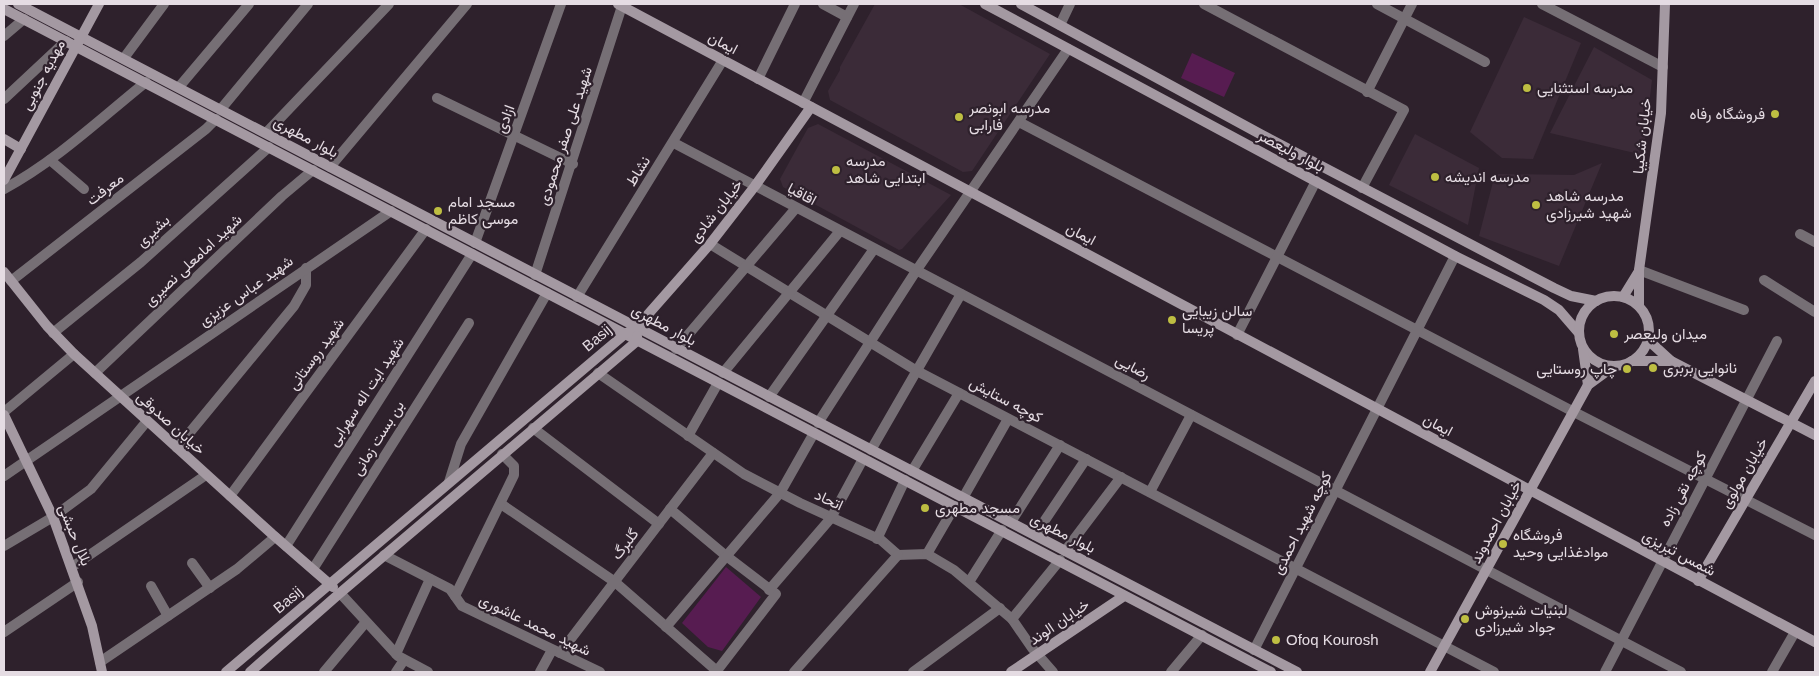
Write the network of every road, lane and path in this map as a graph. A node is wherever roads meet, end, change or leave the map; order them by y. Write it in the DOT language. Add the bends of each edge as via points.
graph roads {
  1 [pos="18,4"];
  2 [pos="99,4"];
  3 [pos="164,4"];
  4 [pos="249,4"];
  5 [pos="308,4"];
  6 [pos="389,4"];
  7 [pos="467,4"];
  8 [pos="561,4"];
  9 [pos="795,4"];
  10 [pos="823,4"];
  11 [pos="854,4"];
  12 [pos="985,4"];
  13 [pos="1021,4"];
  14 [pos="1070,4"];
  15 [pos="1204,4"];
  16 [pos="1377,4"];
  17 [pos="1412,4"];
  18 [pos="1542,4"];
  19 [pos="1665,4"];
  20 [pos="620,5"];
  21 [pos="4,9"];
  22 [pos="848,17"];
  23 [pos="1404,18"];
  24 [pos="24,19"];
  25 [pos="1060,25"];
  26 [pos="4,36"];
  27 [pos="80,36"];
  28 [pos="71,43"];
  29 [pos="1068,49"];
  30 [pos="124,58"];
  31 [pos="723,60"];
  32 [pos="1484,62"];
  33 [pos="1663,67"];
  34 [pos="758,79"];
  35 [pos="146,82"];
  36 [pos="179,87"];
  37 [pos="1367,92"];
  38 [pos="437,98"];
  39 [pos="4,99"];
  40 [pos="807,105"];
  41 [pos="221,109"];
  42 [pos="216,119"];
  43 [pos="1019,122"];
  44 [pos="266,133"];
  45 [pos="515,135"];
  46 [pos="4,139"];
  47 [pos="674,144"];
  48 [pos="269,147"];
  49 [pos="21,149"];
  50 [pos="50,160"];
  51 [pos="573,164"];
  52 [pos="8,165"];
  53 [pos="330,167"];
  54 [pos="313,170"];
  55 [pos="4,180"];
  56 [pos="1316,181"];
  57 [pos="755,186"];
  58 [pos="1362,188"];
  59 [pos="4,189"];
  60 [pos="84,189"];
  61 [pos="971,192"];
  62 [pos="796,208"];
  63 [pos="391,211"];
  64 [pos="426,229"];
  65 [pos="840,231"];
  66 [pos="1800,234"];
  67 [pos="1815,242"];
  68 [pos="475,243"];
  69 [pos="710,244"];
  70 [pos="874,249"];
  71 [pos="472,254"];
  72 [pos="1278,256"];
  73 [pos="1455,256"];
  74 [pos="746,266"];
  75 [pos="306,268"];
  76 [pos="1639,270"];
  77 [pos="916,271"];
  78 [pos="4,272"];
  79 [pos="535,275"];
  80 [pos="1764,280"];
  81 [pos="11,281"];
  82 [pos="789,292"];
  83 [pos="547,293"];
  84 [pos="961,294"];
  85 [pos="577,297"];
  86 [pos="1623,297"];
  87 [pos="1596,301"];
  88 [pos="1639,306"];
  89 [pos="1744,310"];
  90 [pos="1815,312"];
  91 [pos="827,316"];
  92 [pos="469,323"];
  93 [pos="636,328"];
  94 [pos="1418,329"];
  95 [pos="1578,332"];
  96 [pos="54,333"];
  97 [pos="625,334"];
  98 [pos="1237,335"];
  99 [pos="1648,340"];
  100 [pos="637,341"];
  101 [pos="1777,341"];
  102 [pos="870,342"];
  103 [pos="676,349"];
  104 [pos="1583,349"];
  105 [pos="74,354"];
  106 [pos="1671,360"];
  107 [pos="1632,361"];
  108 [pos="1614,366"];
  109 [pos="917,371"];
  110 [pos="95,373"];
  111 [pos="598,373"];
  112 [pos="723,373"];
  113 [pos="1815,381"];
  114 [pos="718,383"];
  115 [pos="1588,385"];
  116 [pos="959,393"];
  117 [pos="120,396"];
  118 [pos="769,397"];
  119 [pos="1747,400"];
  120 [pos="1377,410"];
  121 [pos="1574,412"];
  122 [pos="4,414"];
  123 [pos="1191,415"];
  124 [pos="1008,419"];
  125 [pos="147,421"];
  126 [pos="1792,422"];
  127 [pos="818,423"];
  128 [pos="533,428"];
  129 [pos="814,433"];
  130 [pos="1815,435"];
  131 [pos="688,436"];
  132 [pos="1060,446"];
  133 [pos="177,448"];
  134 [pos="871,450"];
  135 [pos="712,453"];
  136 [pos="502,454"];
  137 [pos="863,459"];
  138 [pos="1086,459"];
  139 [pos="26,460"];
  140 [pos="912,471"];
  141 [pos="206,475"];
  142 [pos="4,476"];
  143 [pos="1121,477"];
  144 [pos="1705,479"];
  145 [pos="905,480"];
  146 [pos="449,482"];
  147 [pos="1335,491"];
  148 [pos="1529,491"];
  149 [pos="780,492"];
  150 [pos="1150,492"];
  151 [pos="230,496"];
  152 [pos="963,498"];
  153 [pos="1746,500"];
  154 [pos="501,504"];
  155 [pos="955,506"];
  156 [pos="670,509"];
  157 [pos="53,518"];
  158 [pos="831,518"];
  159 [pos="1011,522"];
  160 [pos="659,524"];
  161 [pos="1002,530"];
  162 [pos="1035,535"];
  163 [pos="1815,535"];
  164 [pos="275,537"];
  165 [pos="877,538"];
  166 [pos="4,546"];
  167 [pos="286,546"];
  168 [pos="1065,551"];
  169 [pos="927,554"];
  170 [pos="384,555"];
  171 [pos="725,555"];
  172 [pos="898,555"];
  173 [pos="1060,560"];
  174 [pos="1662,561"];
  175 [pos="192,563"];
  176 [pos="72,567"];
  177 [pos="1296,568"];
  178 [pos="313,569"];
  179 [pos="1487,570"];
  180 [pos="430,579"];
  181 [pos="1698,580"];
  182 [pos="78,582"];
  183 [pos="615,582"];
  184 [pos="969,582"];
  185 [pos="330,584"];
  186 [pos="150,586"];
  187 [pos="210,588"];
  188 [pos="772,592"];
  189 [pos="340,593"];
  190 [pos="455,596"];
  191 [pos="1124,596"];
  192 [pos="1000,608"];
  193 [pos="168,616"];
  194 [pos="1012,619"];
  195 [pos="366,622"];
  196 [pos="666,627"];
  197 [pos="4,632"];
  198 [pos="1796,632"];
  199 [pos="1202,635"];
  200 [pos="1621,641"];
  201 [pos="1815,642"];
  202 [pos="1444,646"];
  203 [pos="1254,650"];
  204 [pos="556,652"];
  205 [pos="400,656"];
  206 [pos="1034,657"];
  207 [pos="101,667"];
  208 [pos="1264,671"];
  209 [pos="226,672"];
  210 [pos="250,672"];
  211 [pos="324,672"];
  212 [pos="396,672"];
  213 [pos="428,672"];
  214 [pos="540,672"];
  215 [pos="600,672"];
  216 [pos="717,672"];
  217 [pos="794,672"];
  218 [pos="912,672"];
  219 [pos="1011,672"];
  220 [pos="1021,672"];
  221 [pos="1053,672"];
  222 [pos="1171,672"];
  223 [pos="1297,672"];
  224 [pos="1430,672"];
  225 [pos="1494,672"];
  226 [pos="1605,672"];
  227 [pos="1681,672"];
  228 [pos="1772,672"];
  1 -- 27 [label="main road, بلوار مطهری"];
  2 -- 27 [label="main road, مهدیه جنوبی"];
  3 -- 30 [label="street"];
  4 -- 36 [label="street"];
  5 -- 41 [label="street"];
  6 -- 44 [label="street"];
  7 -- 53 [label="street"];
  8 -- 45 [label="street, ازادی"];
  9 -- 34 [label="street"];
  10 -- 22 [label="street"];
  11 -- 22 [label="street"];
  12 -- 29 [label="main road, بلوار ولیعصر"];
  13 -- 25 [label="main road, بلوار ولیعصر"];
  14 -- 25 [label="street"];
  15 -- 37 [label="street"];
  16 -- 23 [label="street"];
  17 -- 23 [label="street"];
  18 -- 33 [label="street"];
  19 -- 33 [label="main road, خیابان شکیبا"];
  20 -- 31 [label="main road, ایمان"];
  20 -- 51 [label="street, شهید علی صفر محمودی"];
  21 -- 24 [label="main road, بلوار مطهری"];
  22 -- 40 [label="street"];
  23 -- 32 [label="street"];
  23 -- 37 [label="street"];
  24 -- 26 [label="street"];
  24 -- 28 [label="main road, بلوار مطهری"];
  25 -- 29 [label="main road"];
  25 -- 58 [label="main road, بلوار ولیعصر"];
  27 -- 28 [label="main road, مهدیه جنوبی"];
  27 -- 30 [label="main road, بلوار مطهری"];
  28 -- 35 [label="main road, بلوار مطهری"];
  28 -- 39 [label="street"];
  28 -- 49 [label="main road, مهدیه جنوبی"];
  29 -- 43 [label="street"];
  29 -- 56 [label="main road, بلوار ولیعصر"];
  30 -- 36 [label="main road, بلوار مطهری"];
  31 -- 34 [label="main road, ایمان"];
  31 -- 47 [label="street, نشاط"];
  33 -- 76 [label="main road, خیابان شکیبا" via="1661,113"];
  34 -- 40 [label="main road, ایمان"];
  35 -- 42 [label="main road, بلوار مطهری"];
  35 -- 50 [label="street"];
  36 -- 41 [label="main road, بلوار مطهری"];
  37 -- 58 [label="street" via="1404,110"];
  38 -- 45 [label="street"];
  40 -- 57 [label="main road, خیابان شادی"];
  40 -- 61 [label="main road, ایمان"];
  41 -- 44 [label="main road, بلوار مطهری"];
  42 -- 48 [label="main road, بلوار مطهری"];
  42 -- 81 [label="street, معرفت"];
  43 -- 61 [label="street"];
  43 -- 72 [label="street"];
  44 -- 53 [label="main road, بلوار مطهری"];
  45 -- 51 [label="street"];
  45 -- 68 [label="street, ازادی"];
  46 -- 49 [label="main road"];
  47 -- 57 [label="street, اقاقیا"];
  47 -- 85 [label="street, نشاط"];
  48 -- 54 [label="main road, بلوار مطهری"];
  48 -- 96 [label="street, بشیری" via="141,262"];
  49 -- 52 [label="main road, مهدیه جنوبی"];
  50 -- 59 [label="street"];
  50 -- 60 [label="street"];
  51 -- 79 [label="street, شهید علی صفر محمودی"];
  52 -- 55 [label="main road, مهدیه جنوبی"];
  53 -- 68 [label="main road, بلوار مطهری"];
  54 -- 63 [label="main road, بلوار مطهری"];
  54 -- 110 [label="street, شهید امامعلی نصیری"];
  56 -- 72 [label="street"];
  56 -- 73 [label="main road, بلوار ولیعصر"];
  57 -- 62 [label="street, اقاقیا"];
  57 -- 69 [label="main road, خیابان شادی"];
  58 -- 87 [label="main road, بلوار ولیعصر" via="1554,288 1571,296"];
  61 -- 77 [label="street"];
  61 -- 98 [label="main road, ایمان"];
  62 -- 65 [label="street, اقاقیا"];
  62 -- 74 [label="street"];
  63 -- 64 [label="main road, بلوار مطهری"];
  63 -- 75 [label="street, شهید عباس عزیزی"];
  64 -- 71 [label="main road, بلوار مطهری"];
  64 -- 151 [label="street, شهید روستانی"];
  65 -- 70 [label="street, اقاقیا"];
  65 -- 82 [label="street"];
  66 -- 67 [label="street"];
  68 -- 79 [label="main road, بلوار مطهری"];
  69 -- 74 [label="street, کوچه ستایش"];
  69 -- 93 [label="main road, خیابان شادی"];
  70 -- 77 [label="street, اقاقیا"];
  70 -- 91 [label="street"];
  71 -- 83 [label="main road, بلوار مطهری"];
  71 -- 167 [label="street, شهید ایت اله سهرابی"];
  72 -- 94 [label="street"];
  72 -- 98 [label="street"];
  73 -- 94 [label="street, کوچه شهید احمدی"];
  73 -- 95 [label="main road, بلوار ولیعصر" via="1544,300 1559,310"];
  74 -- 82 [label="street, کوچه ستایش"];
  74 -- 103 [label="street"];
  75 -- 117 [label="street, شهید عباس عزیزی"];
  75 -- 133 [label="street" via="306,285 294,306"];
  76 -- 86 [label="main road"];
  76 -- 88 [label="main road"];
  76 -- 89 [label="street"];
  77 -- 84 [label="street, رضایی"];
  77 -- 102 [label="street"];
  78 -- 81 [label="main road, خیابان صدوقی"];
  79 -- 85 [label="main road, بلوار مطهری"];
  80 -- 90 [label="street"];
  81 -- 96 [label="main road, خیابان صدوقی"];
  82 -- 91 [label="street, کوچه ستایش"];
  82 -- 112 [label="street"];
  83 -- 97 [label="main road, بلوار مطهری"];
  83 -- 146 [label="street" via="461,444"];
  84 -- 109 [label="street"];
  84 -- 123 [label="street, رضایی"];
  85 -- 93 [label="main road, بلوار مطهری"];
  86 -- 87 [label="main road"];
  86 -- 88 [label="main road"];
  87 -- 95 [label="main road" via="1583,314"];
  88 -- 99 [label="main road" via="1648,322"];
  91 -- 102 [label="street, کوچه ستایش"];
  91 -- 118 [label="street"];
  92 -- 178 [label="street, بن بست زمانی"];
  93 -- 97 [label="main road, Basij"];
  93 -- 100 [label="main road, Basij"];
  93 -- 103 [label="main road, بلوار مطهری"];
  94 -- 120 [label="street, کوچه شهید احمدی"];
  94 -- 121 [label="street"];
  95 -- 104 [label="main road"];
  96 -- 105 [label="main road, خیابان صدوقی"];
  97 -- 100 [label="main road, بلوار مطهری"];
  97 -- 146 [label="main road, Basij"];
  98 -- 120 [label="main road, ایمان"];
  99 -- 106 [label="main road"];
  99 -- 107 [label="main road" via="1646,349"];
  100 -- 111 [label="main road, Basij"];
  100 -- 114 [label="main road, بلوار مطهری"];
  101 -- 119 [label="street, کوچه نقی زاده"];
  102 -- 109 [label="street, کوچه ستایش"];
  102 -- 127 [label="street"];
  103 -- 112 [label="main road, بلوار مطهری"];
  104 -- 108 [label="main road" via="1597,362"];
  104 -- 115 [label="main road"];
  105 -- 110 [label="main road, خیابان صدوقی"];
  105 -- 122 [label="street"];
  106 -- 107 [label="main road"];
  106 -- 119 [label="main road"];
  107 -- 108 [label="main road"];
  108 -- 115 [label="main road"];
  109 -- 116 [label="street, کوچه ستایش"];
  109 -- 134 [label="street"];
  110 -- 117 [label="main road, خیابان صدوقی"];
  111 -- 128 [label="main road, Basij"];
  111 -- 131 [label="street, اتحاد"];
  112 -- 118 [label="main road, بلوار مطهری"];
  113 -- 126 [label="main road, خیابان مولوی"];
  114 -- 129 [label="main road, بلوار مطهری"];
  114 -- 131 [label="street"];
  115 -- 121 [label="main road, خیابان احمدوند"];
  116 -- 124 [label="street, کوچه ستایش"];
  116 -- 140 [label="street"];
  117 -- 125 [label="main road, خیابان صدوقی"];
  117 -- 139 [label="street, شهید عباس عزیزی"];
  118 -- 127 [label="main road, بلوار مطهری"];
  119 -- 126 [label="main road"];
  119 -- 144 [label="street, کوچه نقی زاده"];
  120 -- 147 [label="street, کوچه شهید احمدی"];
  120 -- 148 [label="main road, ایمان"];
  121 -- 144 [label="street"];
  121 -- 148 [label="main road, خیابان احمدوند"];
  122 -- 139 [label="main road, بلال حبشی"];
  123 -- 147 [label="street, رضایی"];
  123 -- 150 [label="street"];
  124 -- 132 [label="street, کوچه ستایش"];
  124 -- 152 [label="street"];
  125 -- 133 [label="main road, خیابان صدوقی"];
  125 -- 157 [label="street" via="91,489"];
  126 -- 130 [label="main road"];
  126 -- 153 [label="main road, خیابان مولوی"];
  127 -- 134 [label="main road, بلوار مطهری"];
  128 -- 136 [label="main road, Basij"];
  128 -- 160 [label="street"];
  129 -- 137 [label="main road, بلوار مطهری"];
  129 -- 149 [label="street"];
  131 -- 135 [label="street, اتحاد"];
  132 -- 138 [label="street, کوچه ستایش"];
  132 -- 159 [label="street"];
  133 -- 141 [label="main road, خیابان صدوقی"];
  134 -- 140 [label="main road, بلوار مطهری"];
  135 -- 149 [label="street, اتحاد"];
  135 -- 156 [label="street, گلبرگ"];
  136 -- 154 [label="street" via="514,466 514,475"];
  136 -- 170 [label="main road, Basij"];
  137 -- 145 [label="main road, بلوار مطهری"];
  137 -- 158 [label="street"];
  138 -- 143 [label="street, کوچه ستایش"];
  138 -- 162 [label="street"];
  139 -- 142 [label="street, شهید عباس عزیزی"];
  139 -- 157 [label="main road, بلال حبشی"];
  140 -- 152 [label="main road, بلوار مطهری"];
  141 -- 151 [label="main road, خیابان صدوقی"];
  141 -- 176 [label="street"];
  143 -- 150 [label="street, کوچه ستایش"];
  143 -- 168 [label="street"];
  144 -- 153 [label="street"];
  144 -- 174 [label="street, کوچه نقی زاده"];
  145 -- 155 [label="main road, بلوار مطهری"];
  145 -- 165 [label="street"];
  146 -- 185 [label="main road, Basij"];
  147 -- 177 [label="street, کوچه شهید احمدی"];
  147 -- 179 [label="street, رضایی"];
  148 -- 174 [label="main road, شمس تبریزی"];
  148 -- 179 [label="main road, خیابان احمدوند"];
  149 -- 158 [label="street, اتحاد"];
  149 -- 171 [label="street"];
  150 -- 177 [label="street, کوچه ستایش"];
  151 -- 164 [label="main road, خیابان صدوقی"];
  152 -- 159 [label="main road, بلوار مطهری"];
  153 -- 163 [label="street"];
  153 -- 181 [label="main road, خیابان مولوی"];
  154 -- 183 [label="street"];
  154 -- 190 [label="street"];
  155 -- 161 [label="main road, بلوار مطهری"];
  155 -- 169 [label="street"];
  156 -- 160 [label="street, گلبرگ"];
  156 -- 171 [label="street"];
  157 -- 166 [label="street"];
  157 -- 176 [label="main road, بلال حبشی"];
  158 -- 165 [label="street, اتحاد"];
  158 -- 188 [label="street"];
  159 -- 162 [label="main road, بلوار مطهری"];
  160 -- 183 [label="street, گلبرگ"];
  161 -- 173 [label="main road, بلوار مطهری"];
  161 -- 184 [label="street"];
  162 -- 168 [label="main road, بلوار مطهری"];
  164 -- 167 [label="main road, خیابان صدوقی"];
  164 -- 187 [label="street"];
  165 -- 172 [label="street, اتحاد"];
  167 -- 178 [label="main road, خیابان صدوقی"];
  168 -- 203 [label="main road, بلوار مطهری"];
  169 -- 172 [label="street"];
  169 -- 184 [label="street"];
  170 -- 180 [label="street, شهید محمد عاشوری"];
  170 -- 189 [label="main road, Basij"];
  171 -- 188 [label="street"];
  171 -- 196 [label="street"];
  172 -- 217 [label="street"];
  173 -- 191 [label="main road, بلوار مطهری"];
  173 -- 194 [label="street"];
  174 -- 181 [label="main road, شمس تبریزی"];
  174 -- 200 [label="street, کوچه نقی زاده"];
  175 -- 187 [label="street"];
  176 -- 182 [label="main road, بلال حبشی"];
  177 -- 202 [label="street, کوچه ستایش"];
  177 -- 203 [label="street, کوچه شهید احمدی"];
  178 -- 185 [label="main road, خیابان صدوقی"];
  179 -- 200 [label="street, رضایی"];
  179 -- 202 [label="main road, خیابان احمدوند"];
  180 -- 190 [label="street, شهید محمد عاشوری" via="450,589"];
  180 -- 205 [label="street"];
  181 -- 198 [label="main road, شمس تبریزی"];
  182 -- 197 [label="street"];
  182 -- 207 [label="main road, بلال حبشی"];
  183 -- 196 [label="street"];
  183 -- 204 [label="street, گلبرگ"];
  184 -- 192 [label="street"];
  185 -- 189 [label="main road, خیابان صدوقی"];
  185 -- 209 [label="main road, Basij"];
  186 -- 193 [label="street"];
  187 -- 193 [label="street"];
  188 -- 216 [label="street"];
  189 -- 195 [label="street"];
  189 -- 210 [label="main road, Basij"];
  190 -- 204 [label="street, شهید محمد عاشوری" via="462,606"];
  191 -- 199 [label="main road, بلوار مطهری"];
  191 -- 206 [label="main road, خیابان الوند"];
  192 -- 194 [label="street"];
  192 -- 218 [label="street"];
  193 -- 207 [label="street"];
  194 -- 206 [label="street"];
  195 -- 205 [label="street"];
  195 -- 211 [label="street"];
  196 -- 216 [label="street"];
  198 -- 201 [label="main road, شمس تبریزی"];
  198 -- 228 [label="street"];
  199 -- 208 [label="main road, بلوار مطهری"];
  199 -- 222 [label="street"];
  200 -- 226 [label="street, کوچه نقی زاده"];
  200 -- 227 [label="street, رضایی"];
  202 -- 224 [label="main road, خیابان احمدوند"];
  202 -- 225 [label="street, کوچه ستایش"];
  203 -- 223 [label="main road, بلوار مطهری"];
  204 -- 214 [label="street, گلبرگ"];
  204 -- 215 [label="street, شهید محمد عاشوری"];
  205 -- 212 [label="street"];
  205 -- 213 [label="street"];
  206 -- 219 [label="main road, خیابان الوند"];
  206 -- 220 [label="street"];
  206 -- 221 [label="street"];
}
